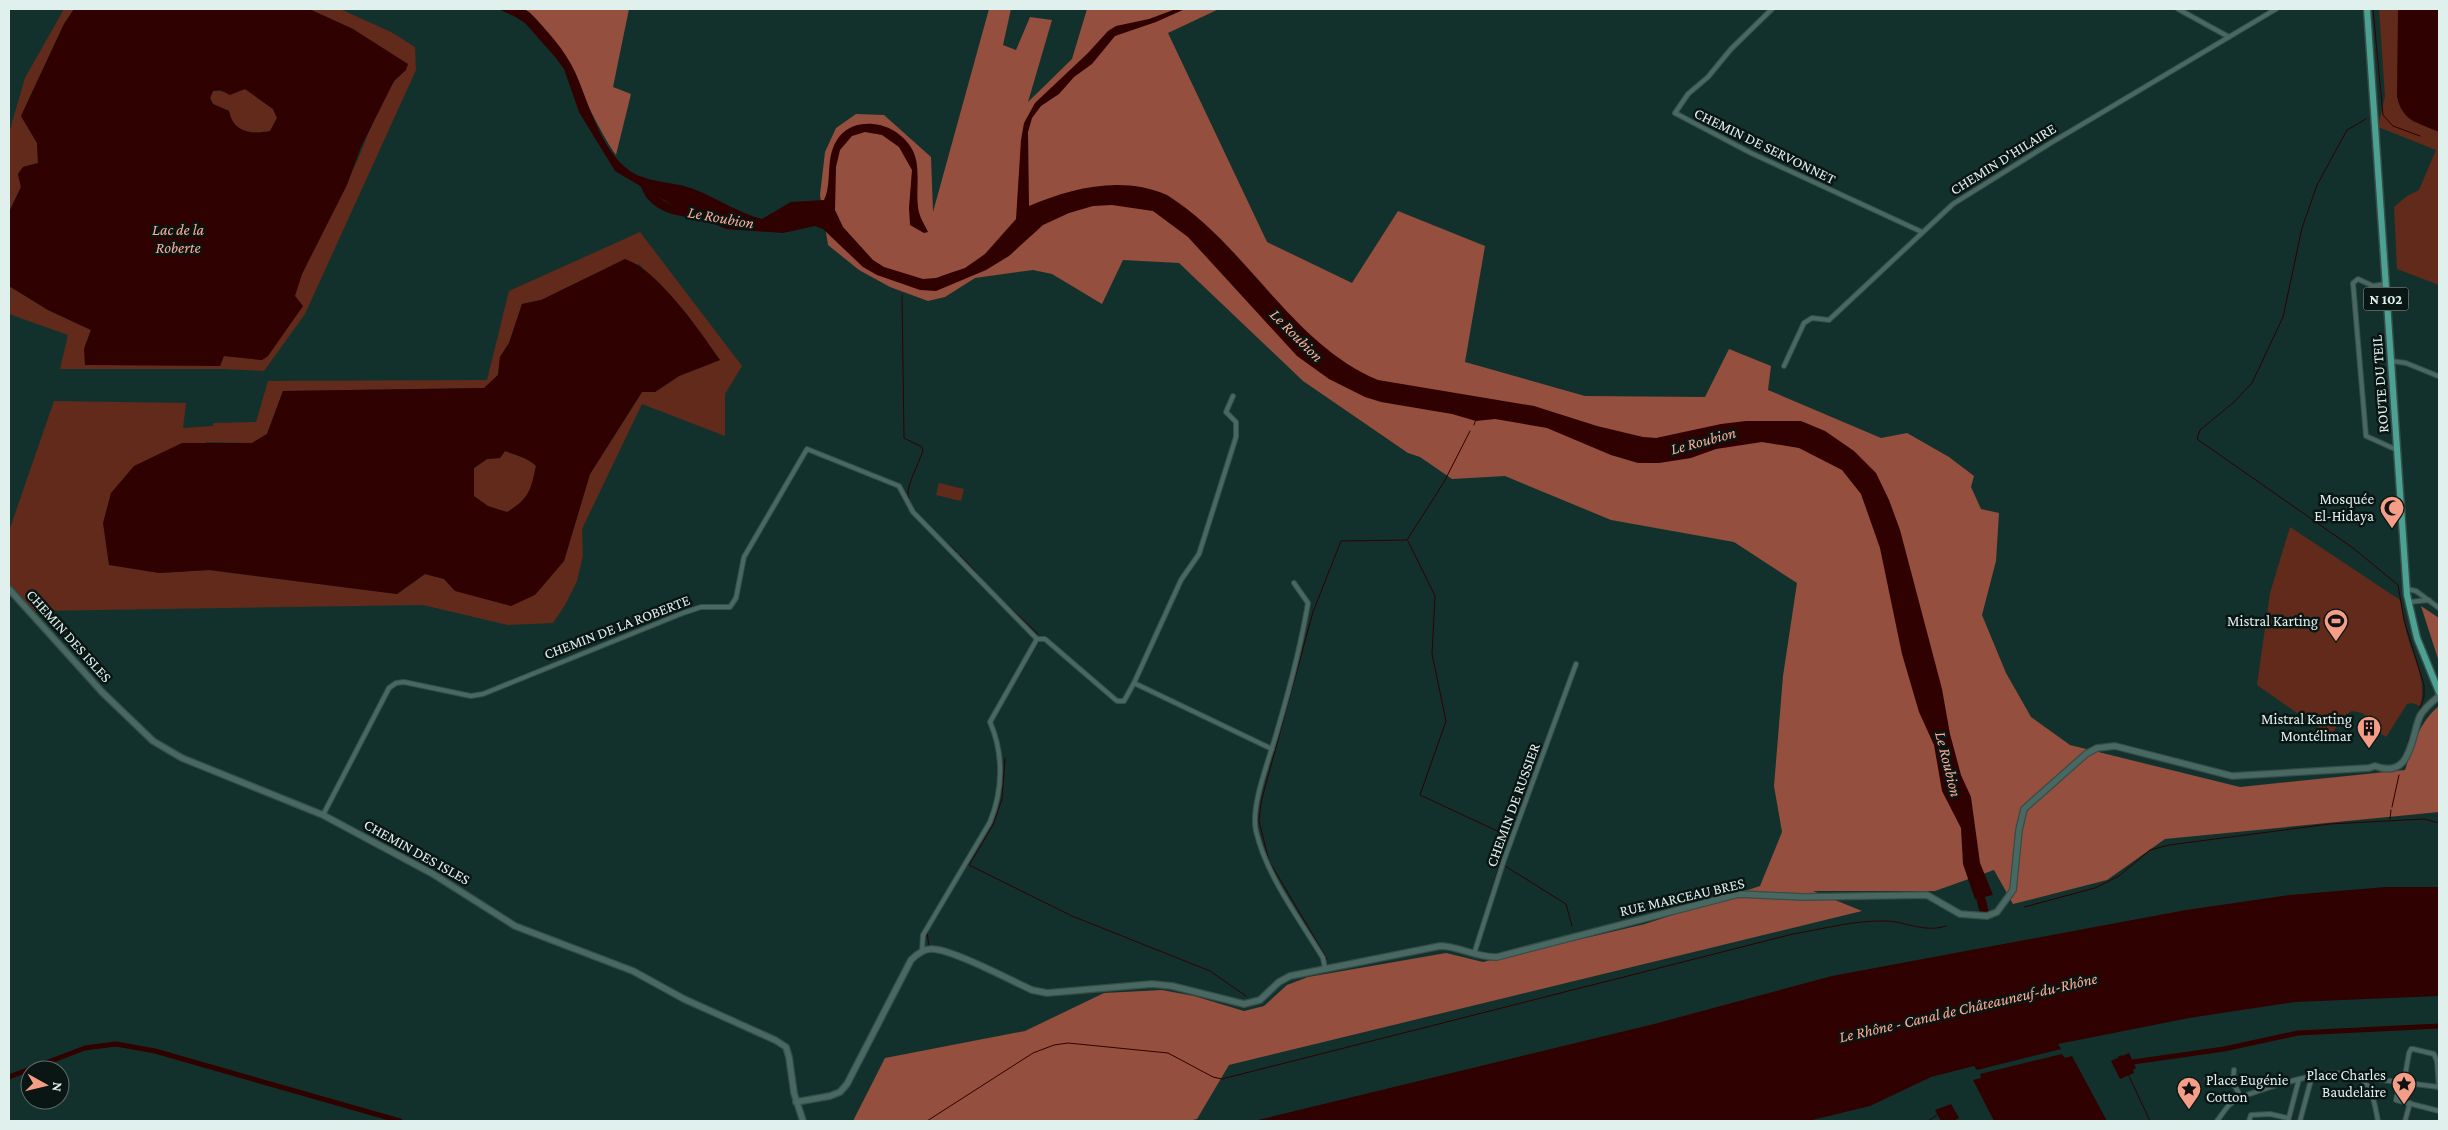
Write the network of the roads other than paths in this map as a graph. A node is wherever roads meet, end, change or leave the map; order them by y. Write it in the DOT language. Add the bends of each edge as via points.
graph roads {
  1 [pos="1772,9"];
  2 [pos="2178,9"];
  3 [pos="2276,9"];
  4 [pos="2367,9"];
  5 [pos="2229,37"];
  6 [pos="1922,232"];
  7 [pos="2386,284"];
  8 [pos="2391,361"];
  9 [pos="1784,366"];
  10 [pos="2438,376"];
  11 [pos="1233,396"];
  12 [pos="2397,450"];
  13 [pos="1294,583"];
  14 [pos="9,589"];
  15 [pos="2407,589"];
  16 [pos="2429,600"];
  17 [pos="2408,602"];
  18 [pos="2439,608"];
  19 [pos="1039,639"];
  20 [pos="1576,664"];
  21 [pos="1134,682"];
  22 [pos="2439,694"];
  23 [pos="1272,749"];
  24 [pos="323,815"];
  25 [pos="922,951"];
  26 [pos="1474,954"];
  27 [pos="1325,968"];
  28 [pos="2234,1070"];
  29 [pos="2312,1076"];
  30 [pos="2358,1077"];
  31 [pos="2207,1078"];
  32 [pos="2299,1079"];
  33 [pos="2402,1082"];
  34 [pos="2234,1083"];
  35 [pos="2439,1088"];
  36 [pos="2240,1097"];
  37 [pos="796,1102"];
  38 [pos="2410,1103"];
  39 [pos="2439,1111"];
  40 [pos="2288,1120"];
  41 [pos="802,1121"];
  42 [pos="2217,1121"];
  43 [pos="2248,1121"];
  44 [pos="2300,1121"];
  45 [pos="2378,1121"];
  46 [pos="2406,1121"];
  1 -- 6 [label="street, CHEMIN DE SERVONNET" via="1688,94 1675,113 1751,153"];
  2 -- 5 [label="street"];
  3 -- 5 [label="street, CHEMIN D'HILAIRE"];
  4 -- 7 [label="main road, ROUTE DU TEIL / N 102"];
  5 -- 6 [label="street, CHEMIN D'HILAIRE" via="1989,181 1953,204"];
  6 -- 9 [label="street, CHEMIN D'HILAIRE" via="1829,320 1812,318 1804,323"];
  7 -- 8 [label="main road, ROUTE DU TEIL / N 102"];
  7 -- 12 [label="street" via="2373,286 2358,279 2353,283 2366,436"];
  8 -- 10 [label="street" via="2406,363"];
  8 -- 12 [label="main road, ROUTE DU TEIL / N 102"];
  11 -- 21 [label="street" via="1226,412 1236,422 1236,437 1199,554 1181,580"];
  12 -- 15 [label="main road, ROUTE DU TEIL / N 102"];
  13 -- 23 [label="street" via="1308,603"];
  14 -- 24 [label="street, CHEMIN DES ISLES" via="102,692 153,741 182,758"];
  15 -- 16 [label="street"];
  15 -- 17 [label="main road, ROUTE DU TEIL / N 102"];
  16 -- 17 [label="street"];
  16 -- 18 [label="street"];
  17 -- 22 [label="main road, ROUTE DU TEIL / N 102" via="2417,638"];
  19 -- 21 [label="street" via="1117,701 1127,698"];
  19 -- 24 [label="street, CHEMIN DE LA ROBERTE" via="913,512 899,486 807,449 744,557 736,598 730,606 701,607 683,613 483,694 471,696 396,683 389,688"];
  19 -- 25 [label="street" via="990,722 999,746 1001,765 996,807 923,935"];
  20 -- 26 [label="street, CHEMIN DE RUSSIER" via="1504,860"];
  21 -- 23 [label="street"];
  22 -- 26 [label="street, RUE MARCEAU BRES" via="2420,715 2411,752 2403,762 2387,768 2375,766 2232,776 2115,746 2097,748 2086,754 2024,810 2013,890 1997,912 1987,916 1960,914 1927,896 1802,898 1745,894 1497,957"];
  23 -- 27 [label="street" via="1258,796 1255,829 1278,884"];
  24 -- 37 [label="street, CHEMIN DES ISLES" via="433,874 515,926 633,971 684,999 775,1040 786,1048"];
  25 -- 27 [label="street, RUE MARCEAU BRES" via="937,949 947,952 1032,990 1047,993 1152,984 1244,1004 1260,1000 1290,976"];
  25 -- 37 [label="street" via="911,960 847,1084 840,1092"];
  26 -- 27 [label="street, RUE MARCEAU BRES" via="1451,946 1440,946"];
  28 -- 34 [label="street"];
  29 -- 30 [label="street"];
  29 -- 32 [label="street"];
  29 -- 44 [label="street"];
  30 -- 33 [label="street"];
  30 -- 45 [label="street" via="2372,1094"];
  31 -- 34 [label="street"];
  32 -- 36 [label="street"];
  32 -- 40 [label="street"];
  33 -- 35 [label="street"];
  33 -- 35 [label="street" via="2409,1053 2413,1049 2434,1054"];
  33 -- 38 [label="street" via="2396,1100"];
  34 -- 36 [label="street"];
  36 -- 42 [label="street"];
  37 -- 41 [label="street, CHEMIN DES ISLES"];
  38 -- 39 [label="street"];
  38 -- 46 [label="street"];
  40 -- 43 [label="street" via="2270,1114 2250,1115"];
}
